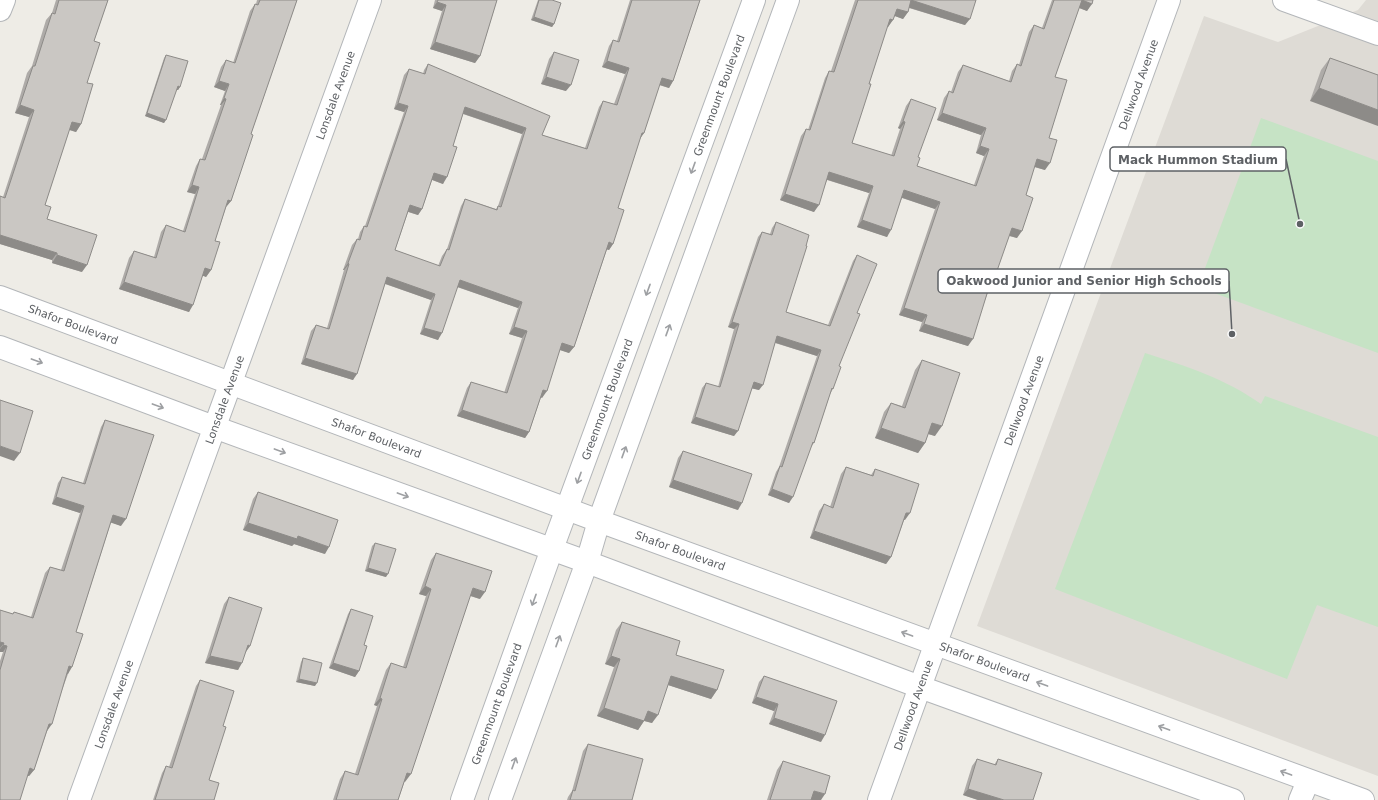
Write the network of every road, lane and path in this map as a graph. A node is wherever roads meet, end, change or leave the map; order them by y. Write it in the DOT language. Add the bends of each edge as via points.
graph roads {
  1 [pos="4,0"];
  2 [pos="370,0"];
  3 [pos="754,0"];
  4 [pos="788,0"];
  5 [pos="1169,0"];
  6 [pos="1284,0"];
  7 [pos="0,10"];
  8 [pos="1378,34"];
  9 [pos="0,298"];
  10 [pos="0,347"];
  11 [pos="231,383"];
  12 [pos="214,427"];
  13 [pos="568,509"];
  14 [pos="599,521"];
  15 [pos="552,550"];
  16 [pos="587,562"];
  17 [pos="936,645"];
  18 [pos="920,687"];
  19 [pos="1304,790"];
  20 [pos="1351,798"];
  21 [pos="79,800"];
  22 [pos="462,800"];
  23 [pos="500,800"];
  24 [pos="879,800"];
  25 [pos="1233,800"];
  1 -- 7 [label="street"];
  2 -- 11 [label="street, Lonsdale Avenue"];
  3 -- 13 [label="street, Greenmount Boulevard, one-way"];
  14 -- 4 [label="street, one-way"];
  5 -- 17 [label="street, Dellwood Avenue"];
  6 -- 8 [label="street"];
  9 -- 11 [label="street, Shafor Boulevard"];
  10 -- 12 [label="street, one-way"];
  11 -- 12 [label="street, Lonsdale Avenue"];
  11 -- 13 [label="street, Shafor Boulevard"];
  12 -- 15 [label="street, one-way"];
  12 -- 21 [label="street, Lonsdale Avenue"];
  13 -- 14 [label="street, Shafor Boulevard"];
  13 -- 15 [label="street, Greenmount Boulevard"];
  14 -- 16 [label="street"];
  17 -- 14 [label="street, Shafor Boulevard, one-way"];
  15 -- 16 [label="street"];
  15 -- 22 [label="street, Greenmount Boulevard, one-way"];
  16 -- 18 [label="street"];
  23 -- 16 [label="street, one-way"];
  17 -- 18 [label="street, Dellwood Avenue"];
  19 -- 17 [label="street, Shafor Boulevard, one-way"];
  18 -- 24 [label="street, Dellwood Avenue"];
  18 -- 25 [label="street"];
  19 -- 20 [label="street, Shafor Boulevard"];
}
